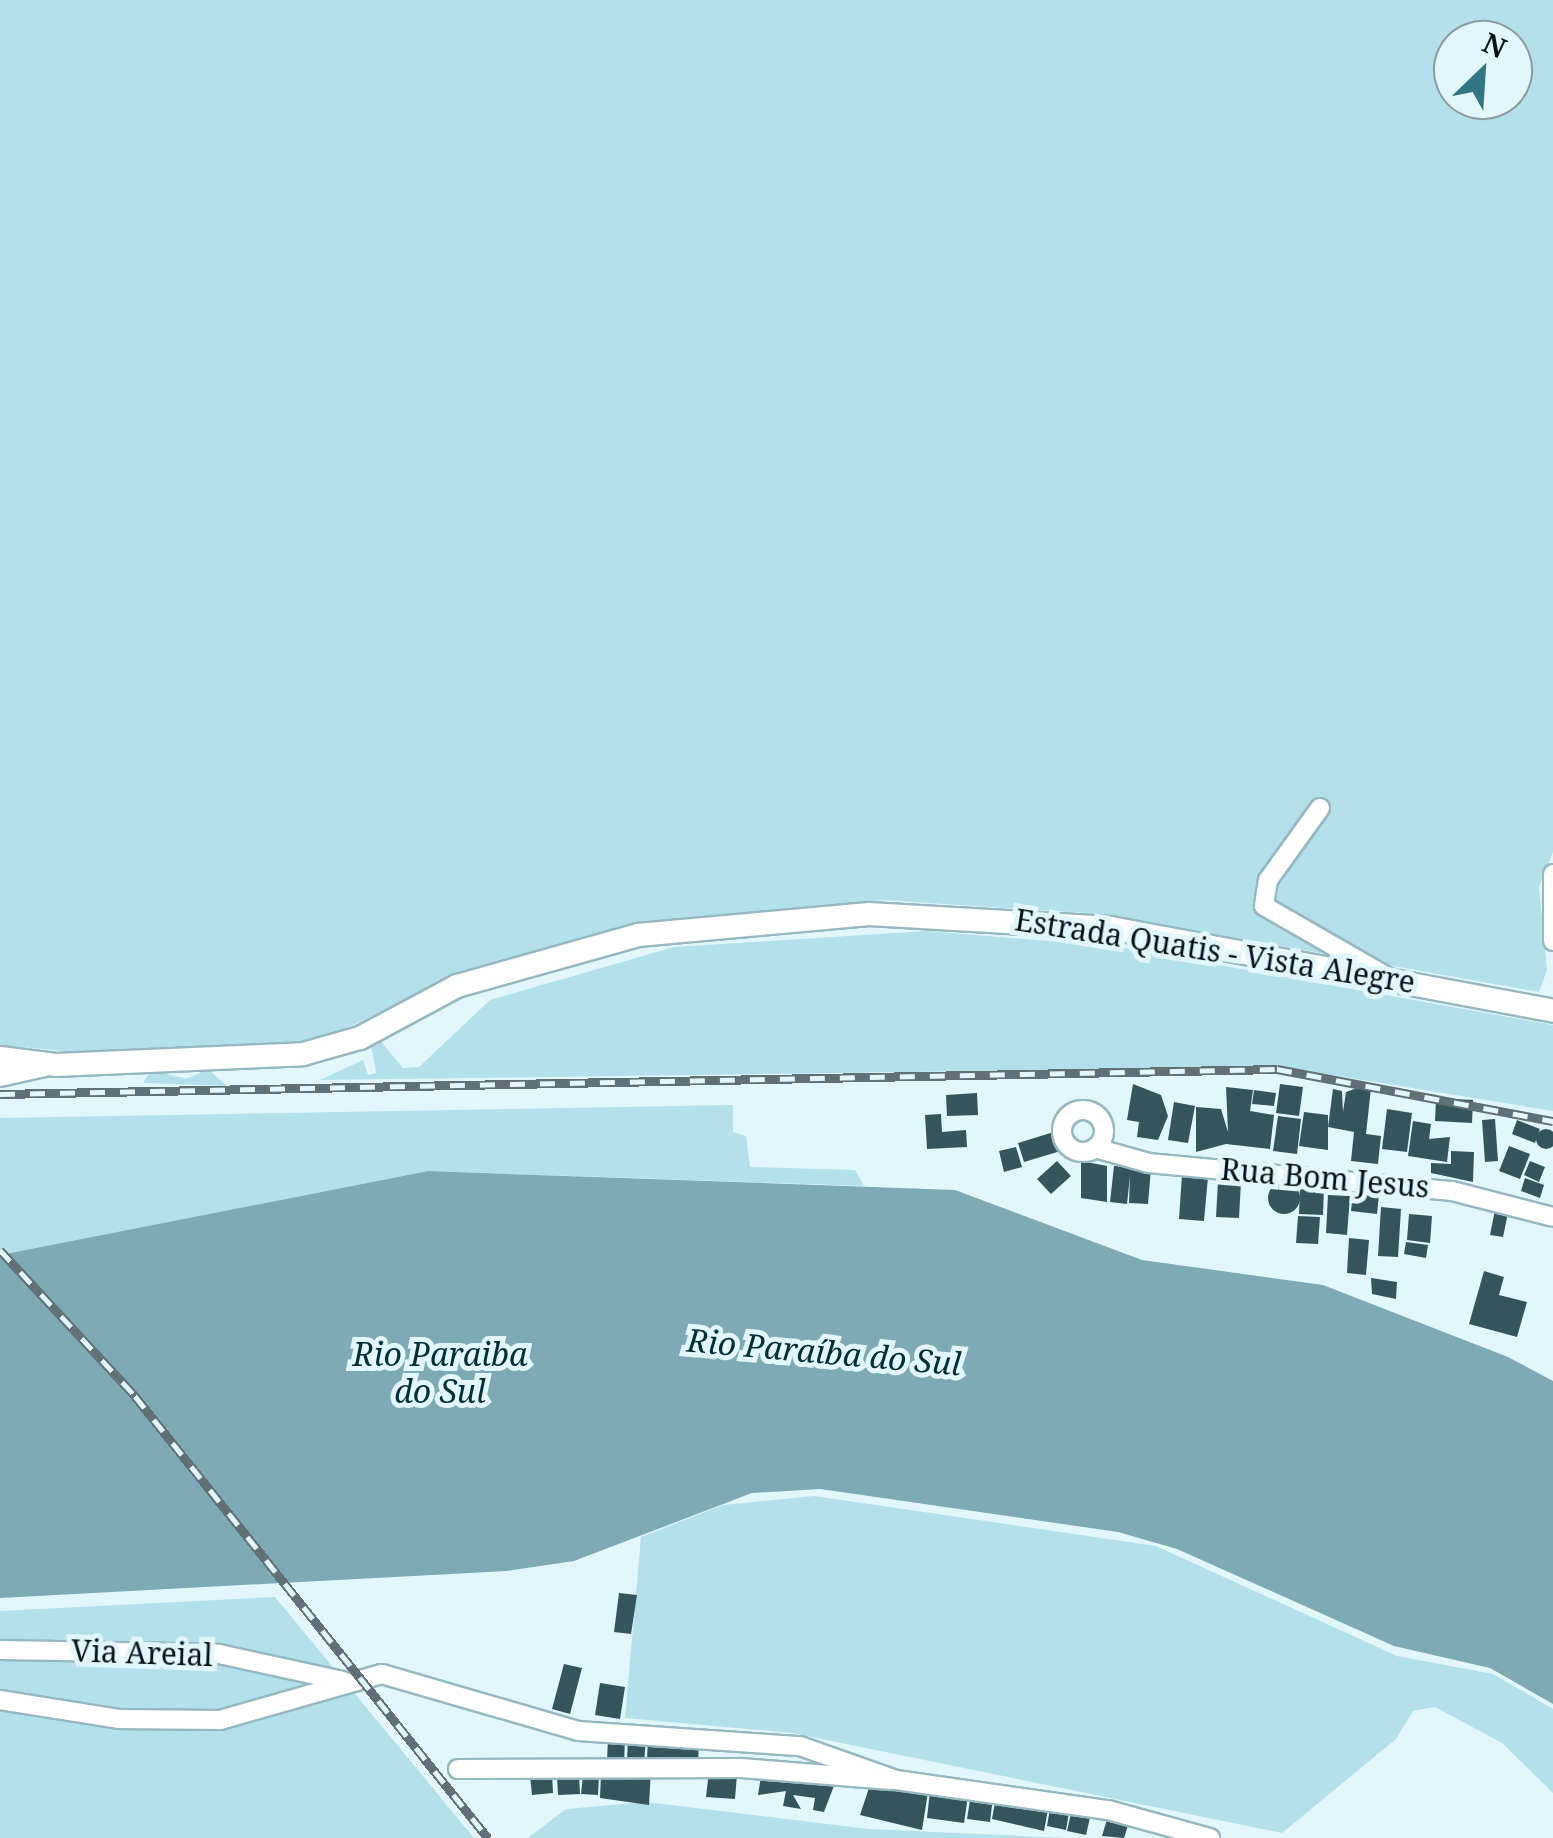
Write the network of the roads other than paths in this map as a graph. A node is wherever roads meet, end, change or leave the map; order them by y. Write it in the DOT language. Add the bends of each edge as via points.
graph roads {
  1 [pos="1320,808"];
  2 [pos="1553,874"];
  3 [pos="1553,941"];
  4 [pos="1390,978"];
  5 [pos="1553,1010"];
  6 [pos="0,1058"];
  7 [pos="56,1065"];
  8 [pos="0,1077"];
  9 [pos="1095,1148"];
  10 [pos="1553,1217"];
  11 [pos="0,1650"];
  12 [pos="343,1682"];
  13 [pos="0,1700"];
  14 [pos="458,1769"];
  15 [pos="896,1780"];
  16 [pos="1210,1838"];
  1 -- 4 [label="street" via="1268,880 1264,906"];
  2 -- 3 [label="street"];
  4 -- 5 [label="street, Estrada Quatis - Vista Alegre"];
  4 -- 7 [label="street, Estrada Quatis - Vista Alegre" via="1013,916 746,920 638,935 457,986 333,1049"];
  6 -- 7 [label="street, Estrada Quatis - Vista Alegre"];
  7 -- 8 [label="street"];
  9 -- 10 [label="street, Rua Bom Jesus" via="1149,1163 1452,1190"];
  11 -- 12 [label="street, Via Areial" via="219,1654"];
  12 -- 13 [label="street" via="220,1720 118,1719"];
  12 -- 15 [label="street" via="382,1674 423,1681 578,1731 800,1746"];
  14 -- 15 [label="street" via="741,1768"];
  15 -- 16 [label="street" via="1108,1810"];
}
